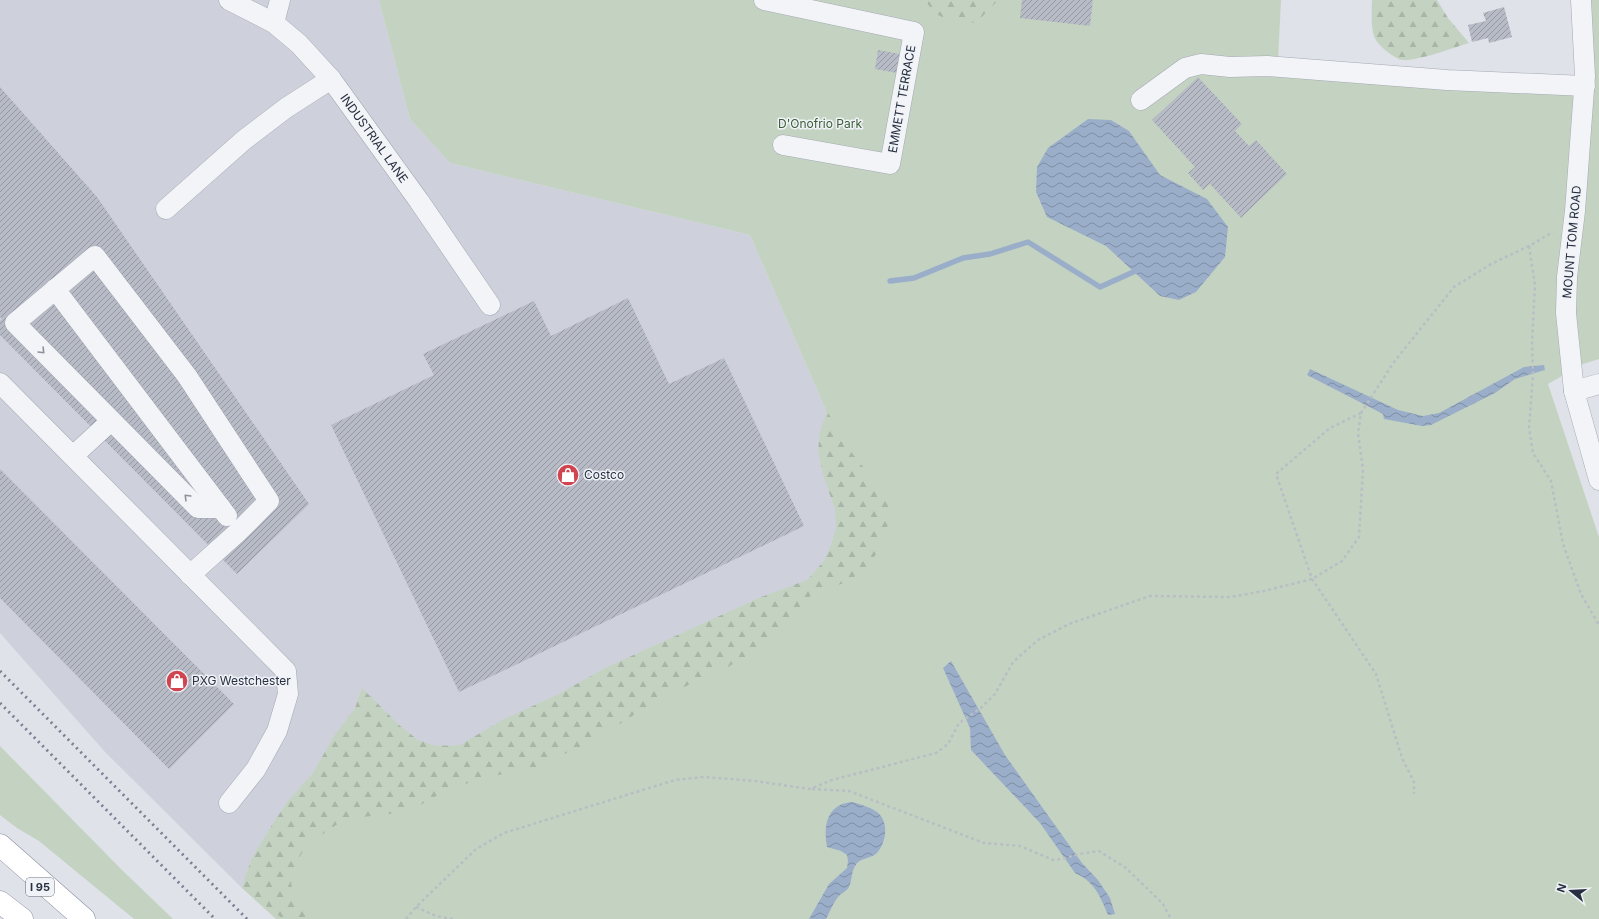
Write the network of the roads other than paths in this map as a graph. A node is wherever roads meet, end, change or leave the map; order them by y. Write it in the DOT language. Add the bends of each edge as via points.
graph roads {
  1 [pos="229,0"];
  2 [pos="280,0"];
  3 [pos="764,0"];
  4 [pos="1581,0"];
  5 [pos="274,23"];
  6 [pos="331,79"];
  7 [pos="1584,86"];
  8 [pos="1141,100"];
  9 [pos="783,145"];
  10 [pos="166,209"];
  11 [pos="55,289"];
  12 [pos="490,305"];
  13 [pos="0,383"];
  14 [pos="1599,384"];
  15 [pos="1574,391"];
  16 [pos="111,420"];
  17 [pos="73,456"];
  18 [pos="1599,480"];
  19 [pos="221,508"];
  20 [pos="238,532"];
  21 [pos="190,574"];
  22 [pos="228,803"];
  23 [pos="0,845"];
  24 [pos="0,856"];
  25 [pos="0,902"];
  26 [pos="22,919"];
  27 [pos="80,919"];
  28 [pos="84,919"];
  1 -- 5 [label="street, INDUSTRIAL LANE"];
  2 -- 5 [label="street"];
  3 -- 9 [label="street, EMMETT TERRACE" via="914,32 890,164"];
  4 -- 7 [label="street, MOUNT TOM ROAD" via="1586,76"];
  5 -- 6 [label="street, INDUSTRIAL LANE" via="299,44"];
  6 -- 10 [label="street" via="286,108 244,140"];
  6 -- 12 [label="street, INDUSTRIAL LANE"];
  7 -- 8 [label="street" via="1201,64 1185,68"];
  7 -- 15 [label="street, MOUNT TOM ROAD" via="1566,313"];
  11 -- 16 [label="street, one-way" via="15,323"];
  11 -- 19 [label="street"];
  11 -- 20 [label="street" via="95,256 182,370 269,501"];
  13 -- 17 [label="street"];
  14 -- 15 [label="street"];
  15 -- 18 [label="street, MOUNT TOM ROAD"];
  16 -- 17 [label="street"];
  19 -- 16 [label="street, one-way" via="198,508"];
  17 -- 21 [label="street"];
  19 -- 20 [label="street"];
  20 -- 21 [label="street"];
  21 -- 22 [label="street" via="286,671 288,694 277,731 256,769"];
  23 -- 28 [label="highway"];
  24 -- 27 [label="highway, I 95"];
  25 -- 26 [label="highway"];
}
